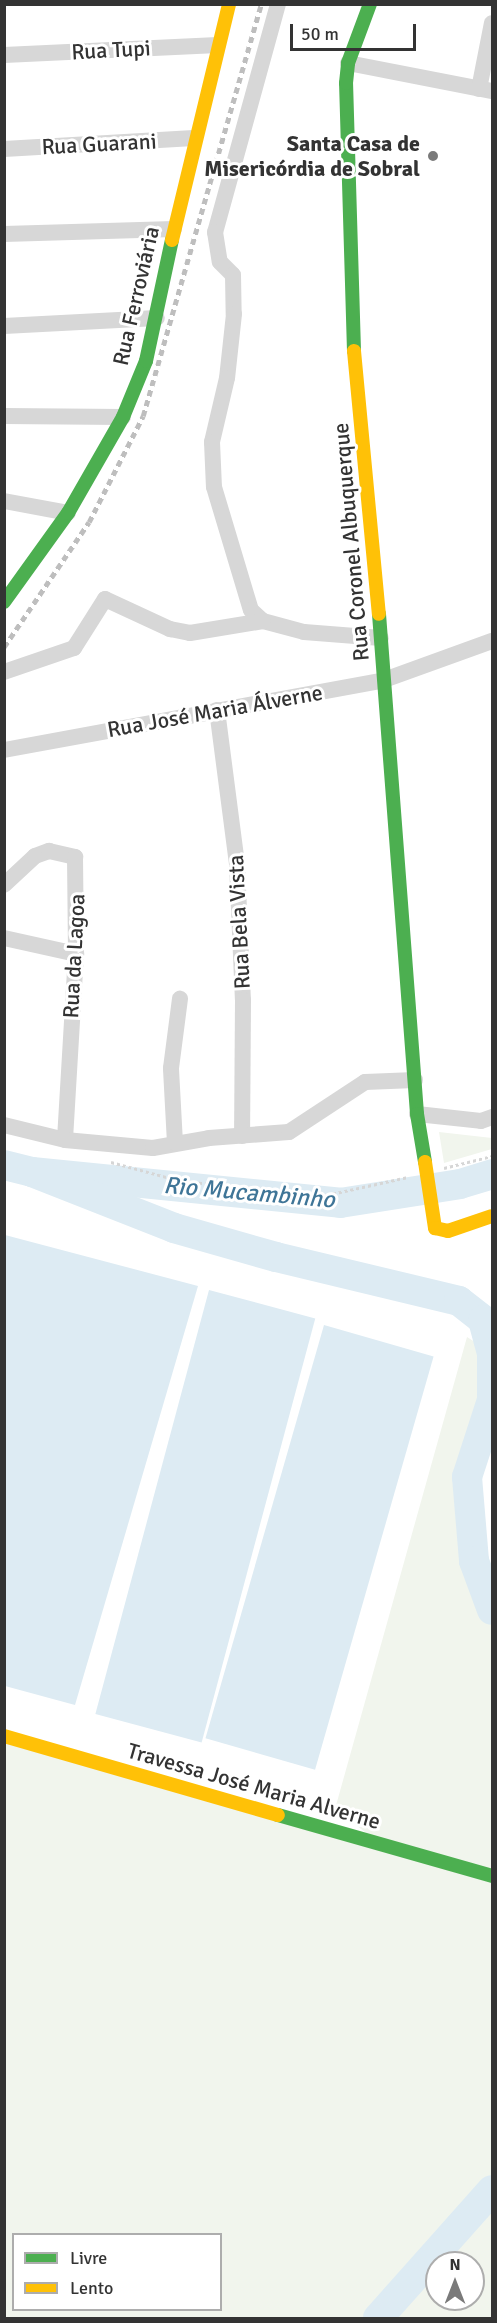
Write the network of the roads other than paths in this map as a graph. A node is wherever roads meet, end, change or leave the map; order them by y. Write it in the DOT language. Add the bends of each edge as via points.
graph roads {
  1 [pos="229,4"];
  2 [pos="278,4"];
  3 [pos="370,4"];
  4 [pos="492,23"];
  5 [pos="218,45"];
  6 [pos="4,55"];
  7 [pos="348,63"];
  8 [pos="486,90"];
  9 [pos="194,138"];
  10 [pos="4,149"];
  11 [pos="174,229"];
  12 [pos="4,234"];
  13 [pos="157,318"];
  14 [pos="4,326"];
  15 [pos="4,416"];
  16 [pos="123,417"];
  17 [pos="4,501"];
  18 [pos="68,513"];
  19 [pos="6,597"];
  20 [pos="263,621"];
  21 [pos="381,638"];
  22 [pos="492,641"];
  23 [pos="4,672"];
  24 [pos="384,680"];
  25 [pos="217,710"];
  26 [pos="4,750"];
  27 [pos="4,885"];
  28 [pos="4,938"];
  29 [pos="76,954"];
  30 [pos="180,999"];
  31 [pos="415,1080"];
  32 [pos="417,1114"];
  33 [pos="492,1117"];
  34 [pos="4,1125"];
  35 [pos="242,1136"];
  36 [pos="65,1140"];
  37 [pos="175,1143"];
  38 [pos="492,1216"];
  39 [pos="4,1736"];
  40 [pos="492,1876"];
  1 -- 5 [label="street, Rua Ferroviária"];
  2 -- 20 [label="street" via="216,232 220,261 233,275 234,314 227,378 212,442 214,487 243,596"];
  3 -- 7 [label="street, Rua Coronel Albuquerque"];
  4 -- 8 [label="street"];
  5 -- 6 [label="street, Rua Tupi"];
  5 -- 9 [label="street, Rua Ferroviária"];
  7 -- 8 [label="street"];
  7 -- 21 [label="street, Rua Coronel Albuquerque" via="350,303"];
  9 -- 10 [label="street, Rua Guarani"];
  9 -- 11 [label="street, Rua Ferroviária"];
  11 -- 12 [label="street"];
  11 -- 13 [label="street, Rua Ferroviária"];
  13 -- 14 [label="street"];
  13 -- 16 [label="street, Rua Ferroviária" via="146,361"];
  15 -- 16 [label="street"];
  16 -- 18 [label="street, Rua Ferroviária"];
  17 -- 18 [label="street"];
  18 -- 19 [label="street, Rua Ferroviária"];
  20 -- 21 [label="street" via="304,632"];
  20 -- 23 [label="street" via="190,633 170,629 105,599 74,648"];
  21 -- 24 [label="street, Rua Coronel Albuquerque"];
  22 -- 24 [label="street, Rua José Maria Álverne"];
  24 -- 25 [label="street, Rua José Maria Álverne"];
  24 -- 31 [label="street, Rua Coronel Albuquerque"];
  25 -- 26 [label="street, Rua José Maria Álverne"];
  25 -- 35 [label="street, Rua Bela Vista" via="237,864"];
  27 -- 29 [label="street, Rua da Lagoa" via="35,856 49,851 75,857"];
  28 -- 29 [label="street"];
  29 -- 36 [label="street, Rua da Lagoa"];
  30 -- 37 [label="street" via="171,1068"];
  31 -- 32 [label="street, Rua Coronel Albuquerque"];
  31 -- 35 [label="street" via="365,1082 289,1132"];
  32 -- 33 [label="street" via="482,1121"];
  32 -- 38 [label="street, Rua Coronel Albuquerque" via="433,1223 448,1231"];
  34 -- 36 [label="street"];
  35 -- 37 [label="street"];
  36 -- 37 [label="street" via="138,1149"];
  39 -- 40 [label="street, Travessa José Maria Alverne"];
}
